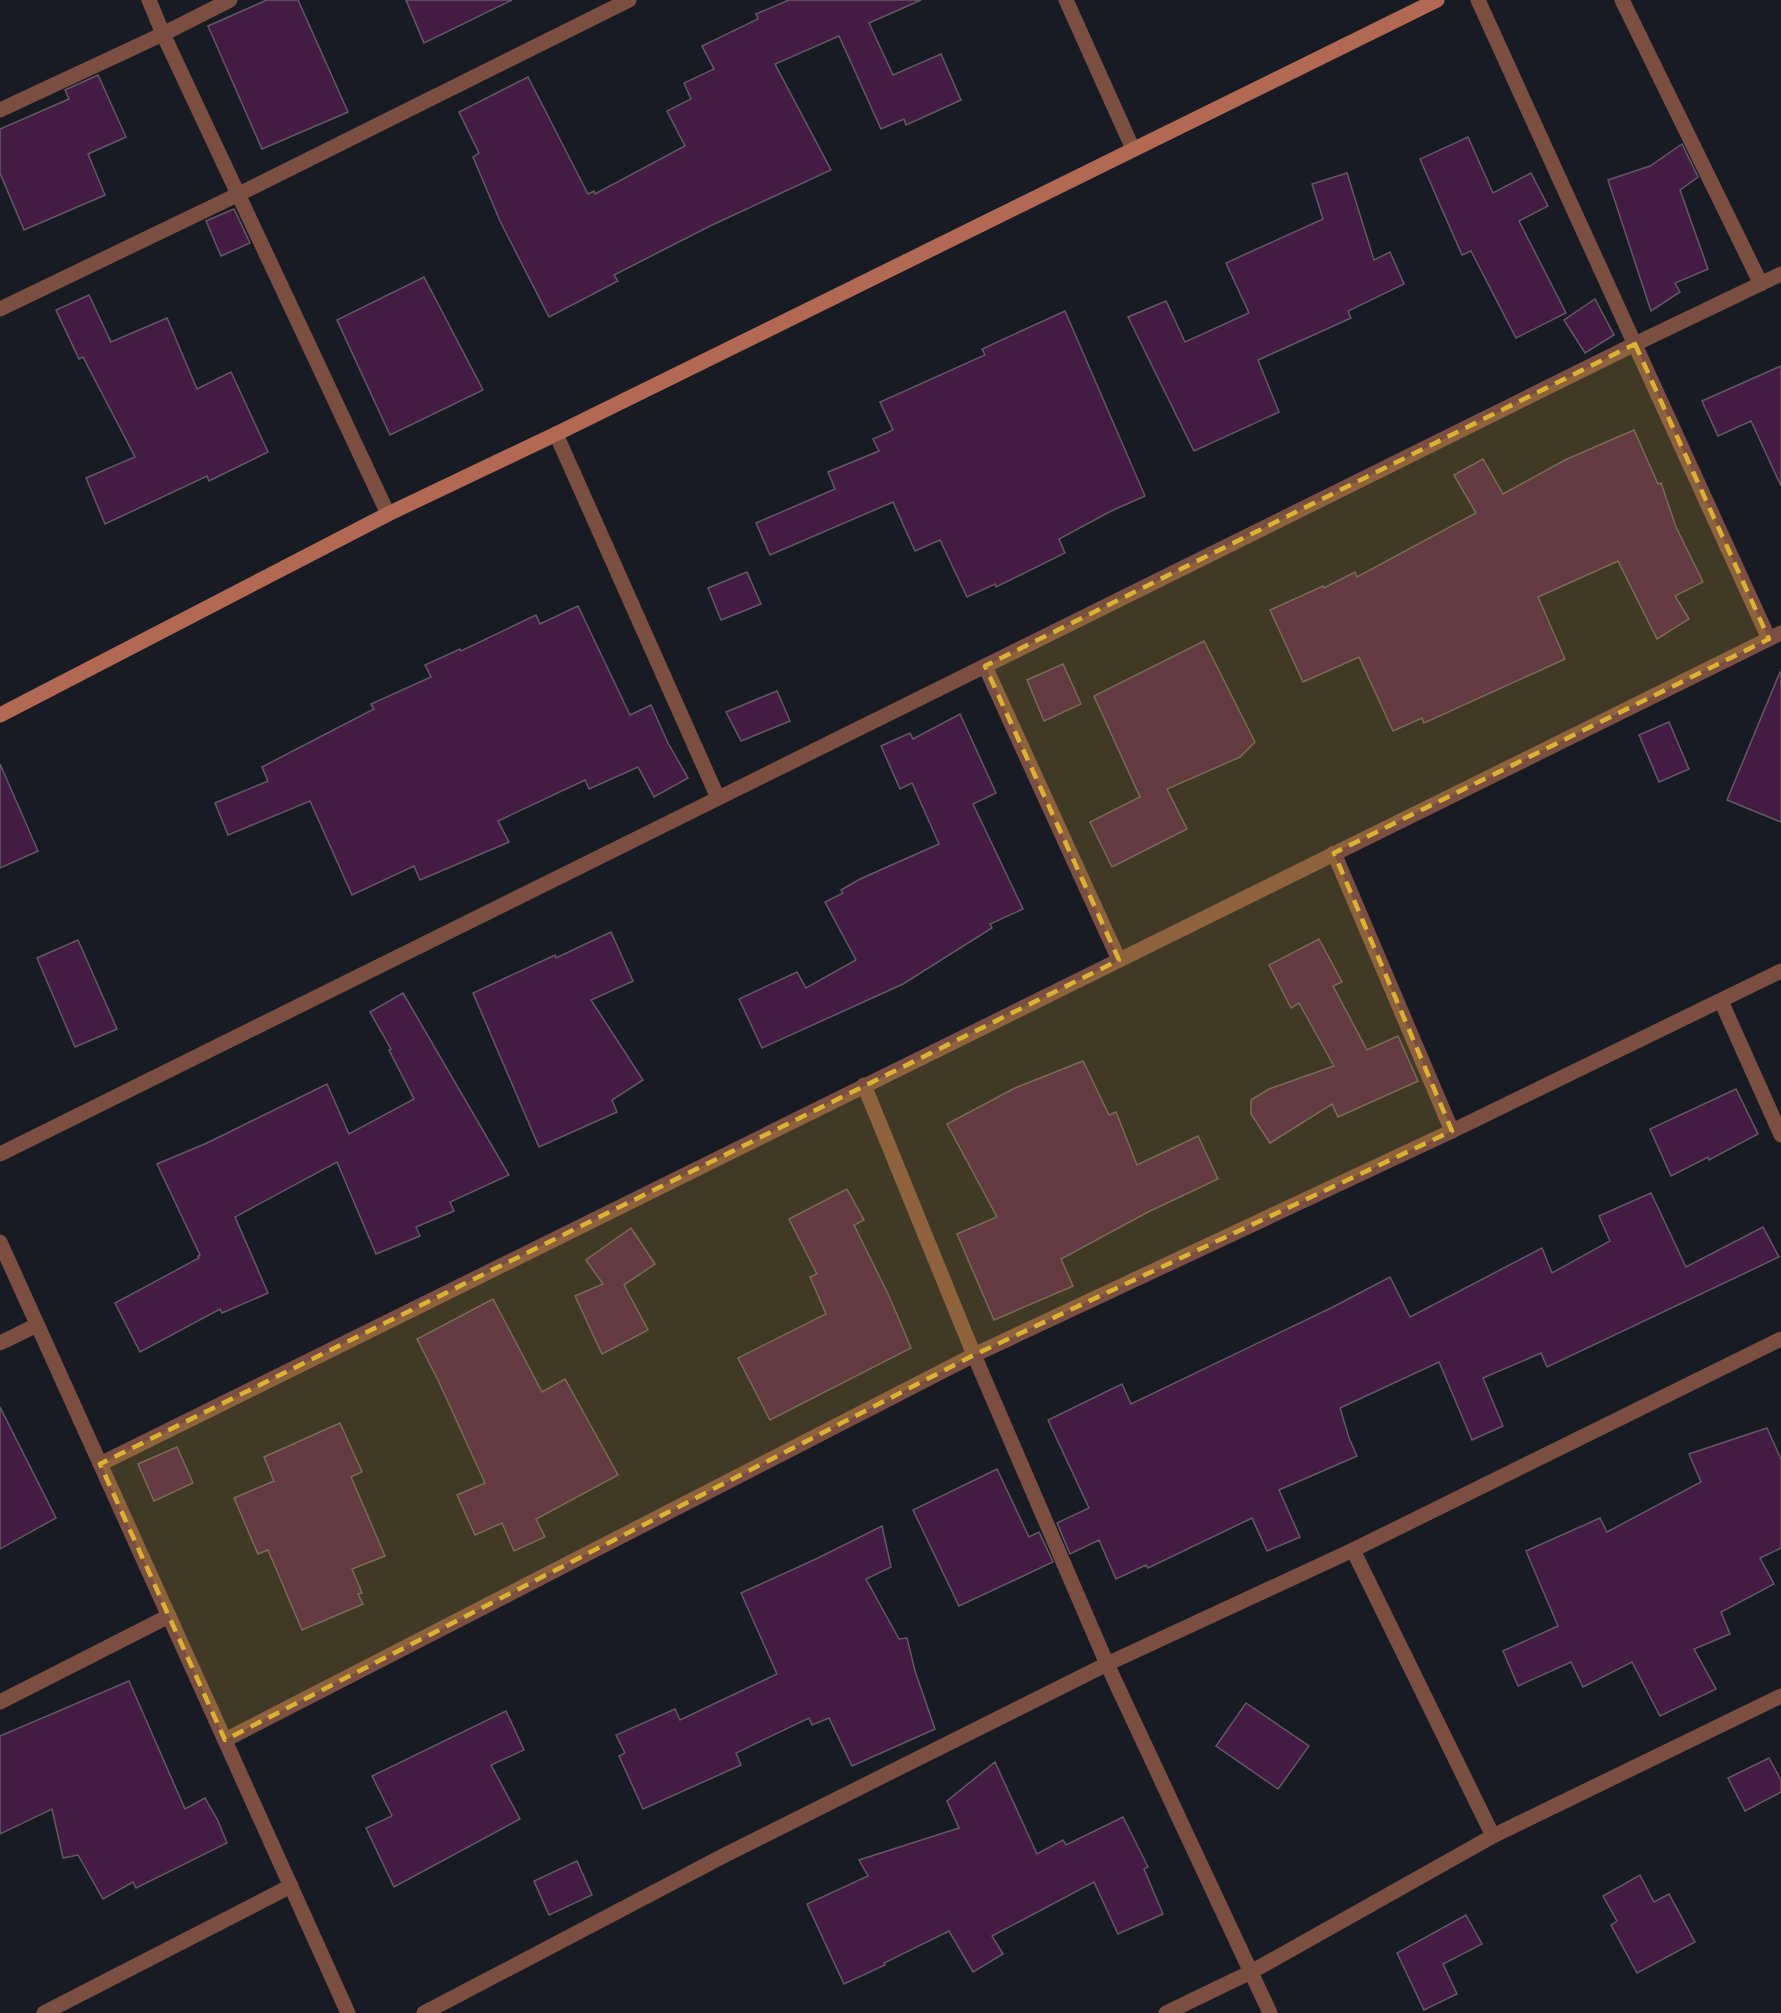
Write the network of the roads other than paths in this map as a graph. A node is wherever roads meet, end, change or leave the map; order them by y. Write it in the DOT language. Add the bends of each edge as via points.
graph roads {
  1 [pos="149,0"];
  2 [pos="230,0"];
  3 [pos="629,0"];
  4 [pos="1066,0"];
  5 [pos="1437,0"];
  6 [pos="1478,0"];
  7 [pos="1622,0"];
  8 [pos="163,34"];
  9 [pos="0,110"];
  10 [pos="1133,149"];
  11 [pos="239,194"];
  12 [pos="1781,274"];
  13 [pos="1761,284"];
  14 [pos="0,309"];
  15 [pos="1635,344"];
  16 [pos="556,434"];
  17 [pos="388,514"];
  18 [pos="1775,636"];
  19 [pos="984,666"];
  20 [pos="0,715"];
  21 [pos="718,798"];
  22 [pos="1334,853"];
  23 [pos="1119,960"];
  24 [pos="1781,971"];
  25 [pos="1720,1001"];
  26 [pos="864,1086"];
  27 [pos="1452,1131"];
  28 [pos="1781,1135"];
  29 [pos="0,1154"];
  30 [pos="0,1242"];
  31 [pos="37,1324"];
  32 [pos="1781,1340"];
  33 [pos="0,1343"];
  34 [pos="974,1355"];
  35 [pos="100,1464"];
  36 [pos="1353,1550"];
  37 [pos="169,1616"];
  38 [pos="1107,1664"];
  39 [pos="1781,1696"];
  40 [pos="0,1702"];
  41 [pos="225,1740"];
  42 [pos="1493,1836"];
  43 [pos="291,1886"];
  44 [pos="1251,1972"];
  45 [pos="44,2013"];
  46 [pos="348,2013"];
  47 [pos="424,2013"];
  48 [pos="1166,2013"];
  49 [pos="1270,2013"];
  1 -- 8 [label="street"];
  2 -- 8 [label="street"];
  3 -- 11 [label="street"];
  4 -- 10 [label="street"];
  5 -- 10 [label="street"];
  6 -- 15 [label="street"];
  7 -- 13 [label="street"];
  8 -- 9 [label="street"];
  8 -- 11 [label="street"];
  10 -- 16 [label="street"];
  11 -- 14 [label="street"];
  11 -- 17 [label="street"];
  12 -- 13 [label="street"];
  13 -- 15 [label="street"];
  15 -- 18 [label="street"];
  15 -- 19 [label="street"];
  16 -- 17 [label="street"];
  16 -- 21 [label="street"];
  17 -- 20 [label="street"];
  18 -- 22 [label="street"];
  19 -- 21 [label="street"];
  19 -- 23 [label="street"];
  21 -- 29 [label="street"];
  22 -- 23 [label="street"];
  22 -- 27 [label="street"];
  23 -- 26 [label="street"];
  24 -- 25 [label="street"];
  25 -- 27 [label="street"];
  25 -- 28 [label="street"];
  26 -- 34 [label="street"];
  26 -- 35 [label="street"];
  27 -- 34 [label="street"];
  30 -- 31 [label="street"];
  31 -- 33 [label="street"];
  31 -- 35 [label="street"];
  32 -- 36 [label="street"];
  34 -- 38 [label="street"];
  34 -- 41 [label="street"];
  35 -- 37 [label="street"];
  36 -- 38 [label="street"];
  36 -- 42 [label="street"];
  37 -- 40 [label="street"];
  37 -- 41 [label="street"];
  38 -- 44 [label="street"];
  38 -- 47 [label="street" via="725,1855"];
  39 -- 42 [label="street"];
  41 -- 43 [label="street"];
  42 -- 44 [label="street"];
  43 -- 45 [label="street"];
  43 -- 46 [label="street"];
  44 -- 48 [label="street"];
  44 -- 49 [label="street"];
}
